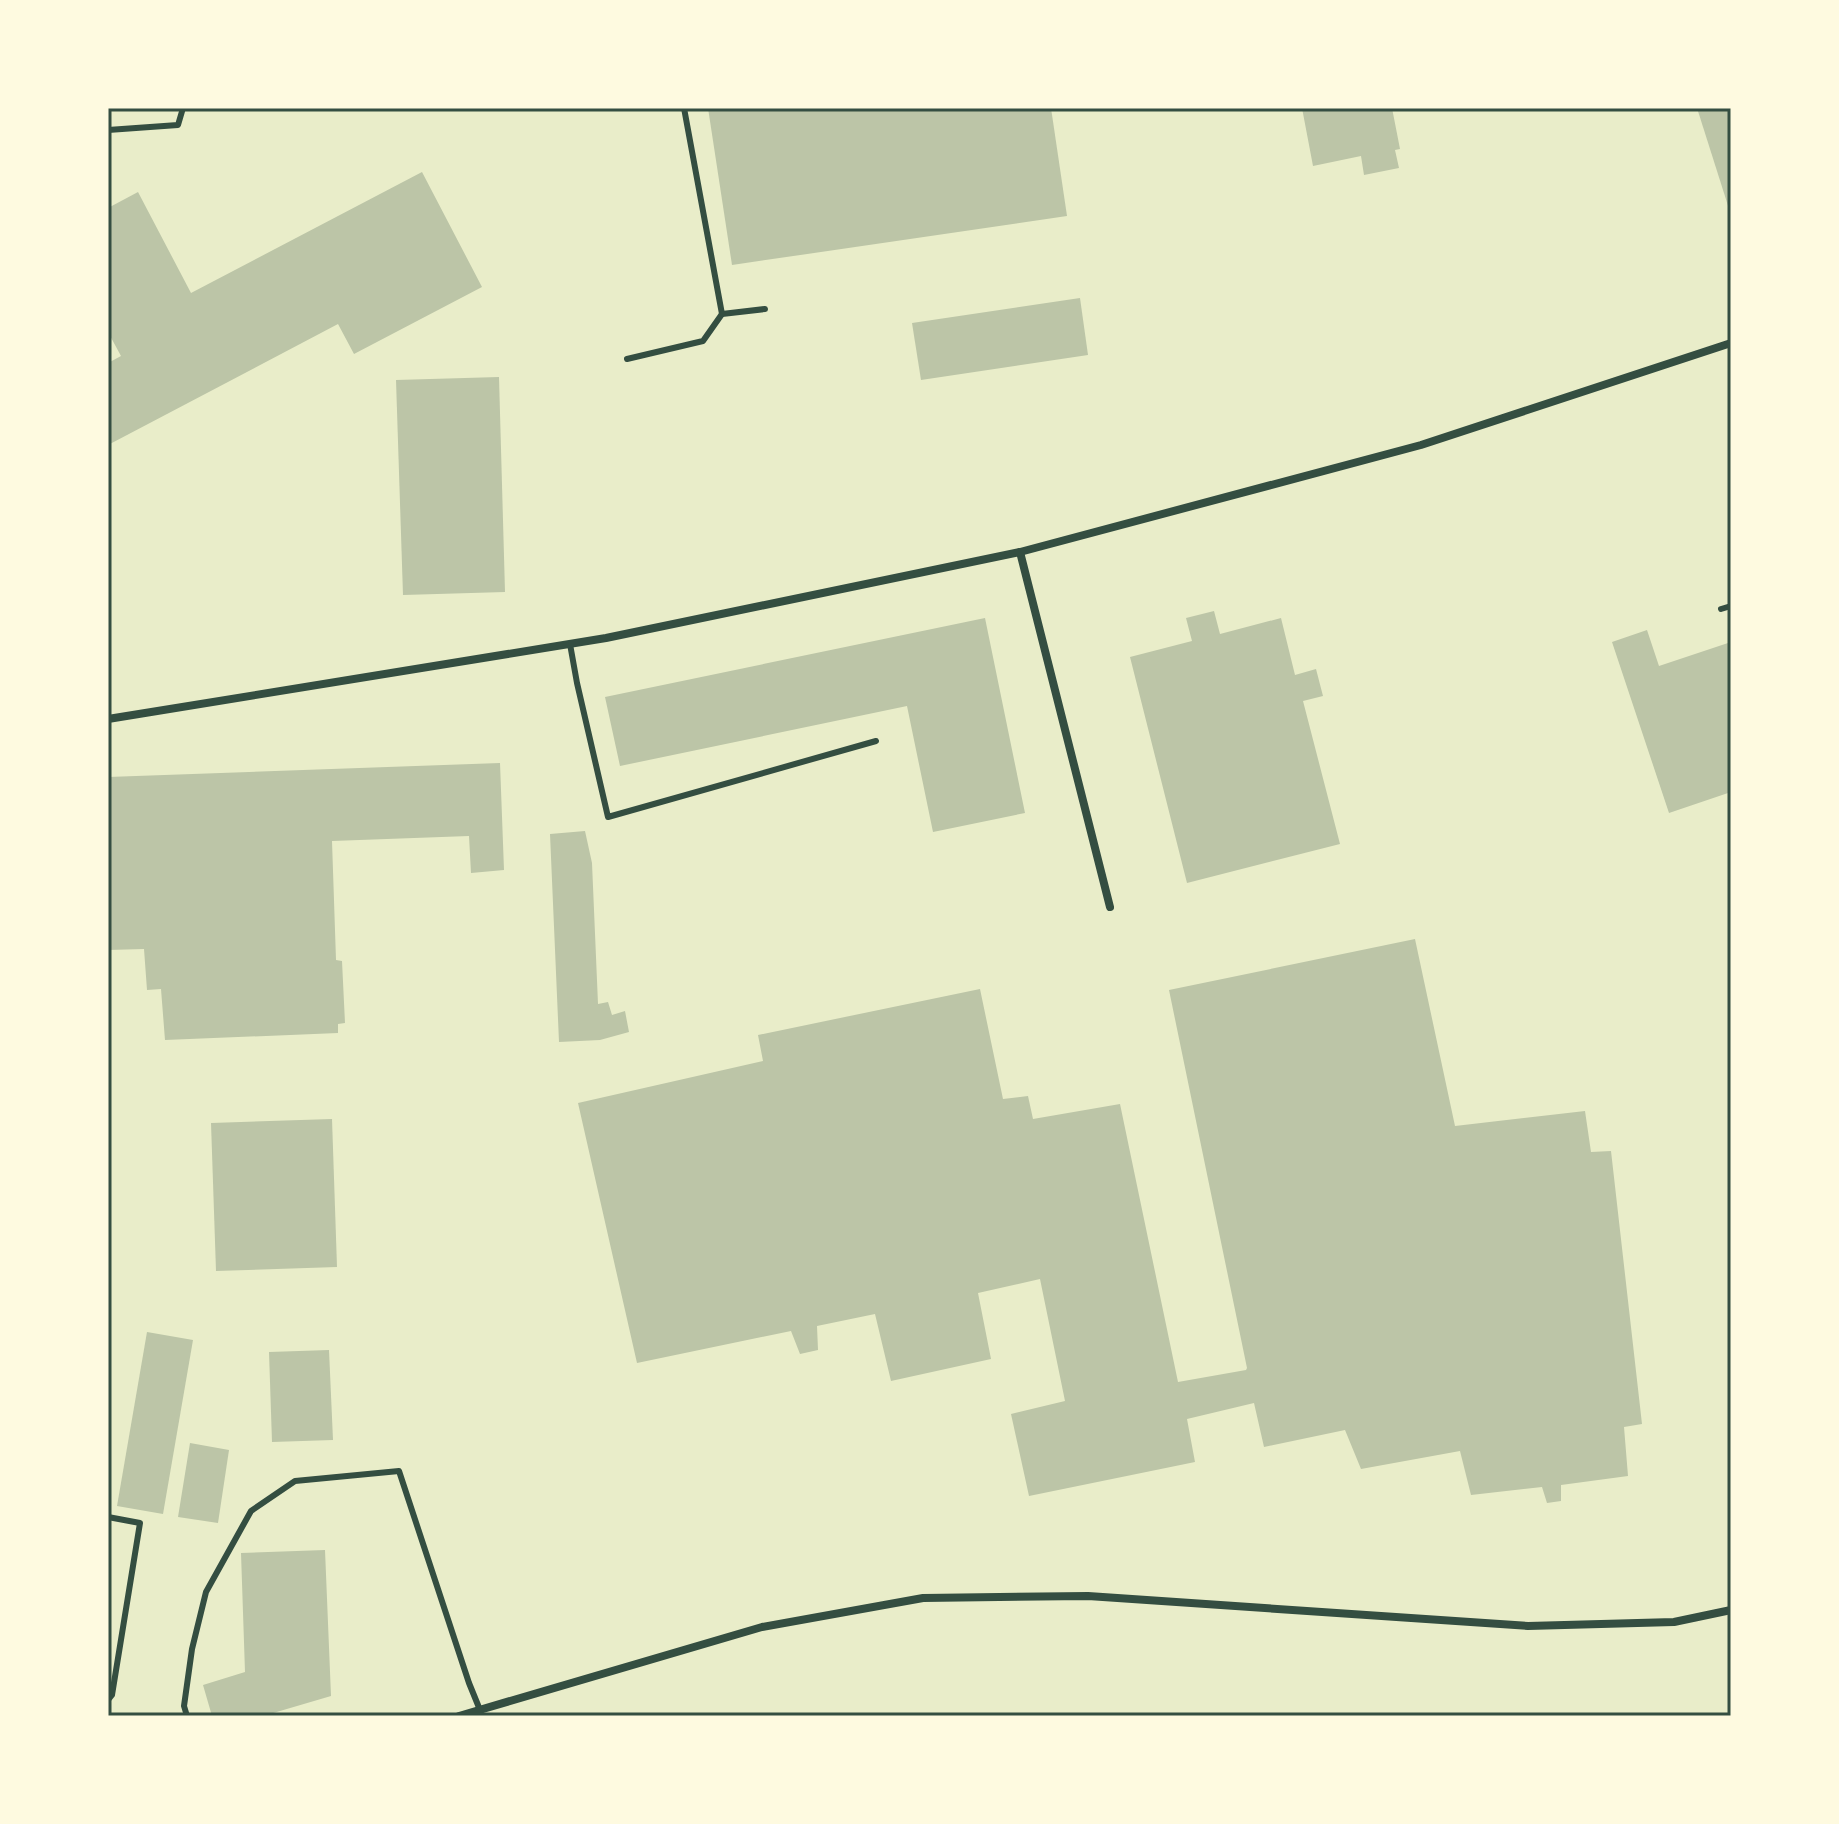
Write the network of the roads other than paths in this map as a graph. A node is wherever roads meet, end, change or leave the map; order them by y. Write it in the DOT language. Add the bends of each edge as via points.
graph roads {
  1 [pos="183,108"];
  2 [pos="684,108"];
  3 [pos="108,130"];
  4 [pos="765,309"];
  5 [pos="722,314"];
  6 [pos="1731,343"];
  7 [pos="627,359"];
  8 [pos="1020,552"];
  9 [pos="1731,606"];
  10 [pos="1721,609"];
  11 [pos="570,644"];
  12 [pos="108,719"];
  13 [pos="876,741"];
  14 [pos="1110,907"];
  15 [pos="108,1517"];
  16 [pos="1731,1610"];
  17 [pos="108,1700"];
  18 [pos="480,1710"];
  19 [pos="187,1716"];
  20 [pos="459,1716"];
  1 -- 3 [label="lane" via="178,125"];
  2 -- 5 [label="lane"];
  4 -- 5 [label="lane"];
  5 -- 7 [label="lane" via="703,341"];
  6 -- 8 [label="street" via="1421,445"];
  8 -- 11 [label="street"];
  8 -- 14 [label="street"];
  9 -- 10 [label="lane"];
  11 -- 12 [label="street"];
  11 -- 13 [label="lane" via="608,817"];
  15 -- 17 [label="lane" via="140,1523"];
  16 -- 18 [label="street" via="1674,1622 1528,1626 1088,1596 923,1598 762,1627"];
  18 -- 19 [label="lane" via="399,1471 295,1481 251,1511 206,1592 192,1649"];
  18 -- 20 [label="street"];
}
